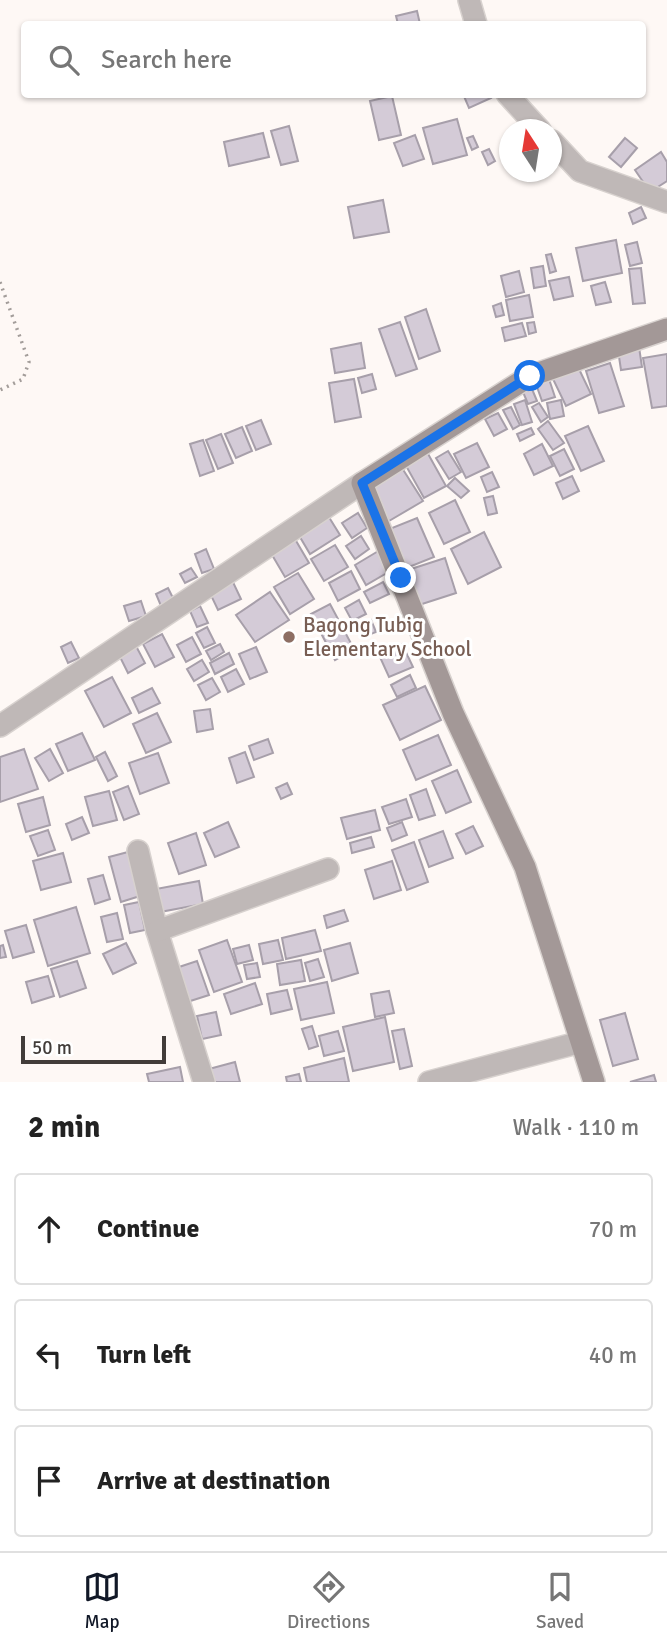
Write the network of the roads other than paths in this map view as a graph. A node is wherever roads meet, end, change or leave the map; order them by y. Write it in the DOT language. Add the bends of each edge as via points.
graph roads {
  1 [pos="469,0"];
  2 [pos="475,21"];
  3 [pos="511,98"];
  4 [pos="530,119"];
  5 [pos="562,152"];
  6 [pos="667,202"];
  7 [pos="667,329"];
  8 [pos="362,483"];
  9 [pos="0,726"];
  10 [pos="138,851"];
  11 [pos="328,869"];
  12 [pos="157,931"];
  13 [pos="581,1042"];
  14 [pos="204,1082"];
  15 [pos="429,1082"];
  16 [pos="594,1082"];
  1 -- 2 [label="street"];
  3 -- 4 [label="street"];
  5 -- 6 [label="street" via="580,171"];
  7 -- 8 [label="street" via="530,376"];
  8 -- 9 [label="street"];
  8 -- 13 [label="street" via="453,713 525,867"];
  10 -- 12 [label="street"];
  11 -- 12 [label="street"];
  12 -- 14 [label="street"];
  13 -- 15 [label="street"];
  13 -- 16 [label="street"];
}
